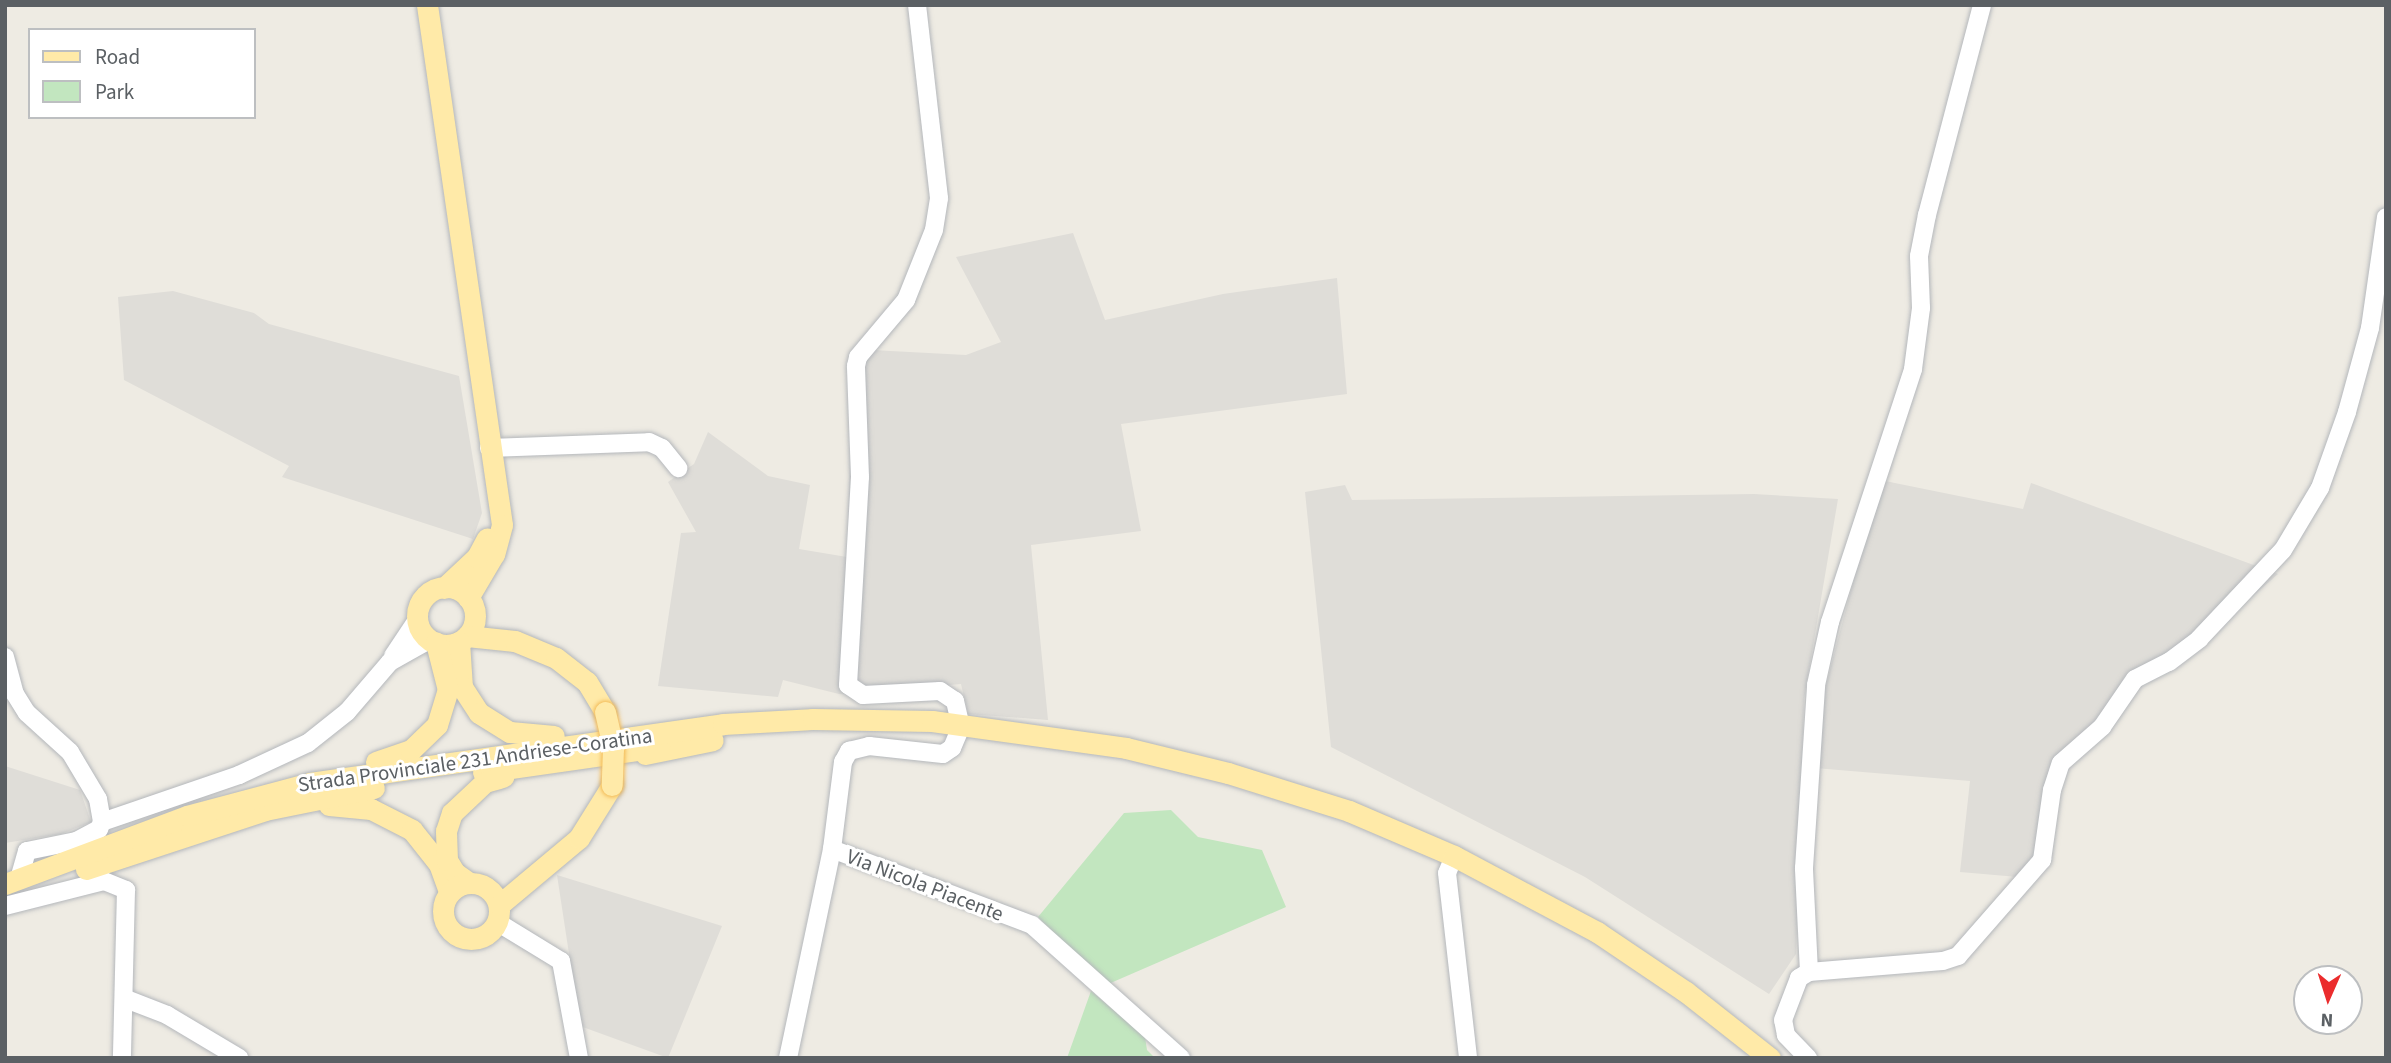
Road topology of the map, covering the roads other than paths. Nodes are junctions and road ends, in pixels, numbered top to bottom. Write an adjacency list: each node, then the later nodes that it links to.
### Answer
1 (427, 5): 5 (main road)
2 (917, 5): 17 (street)
3 (1982, 5): 31 (street)
4 (2386, 217): 31 (street)
5 (489, 448): 6 (street); 7 (main road)
6 (678, 468)
7 (496, 492): 8 (main road); 9 (main road)
8 (443, 588): 9 (main road); 10 (main road)
9 (471, 602): 11 (main road); 13 (main road)
10 (417, 620): 12 (main road); 15 (street)
11 (463, 639): 12 (main road); 13 (main road); 16 (main road)
12 (432, 641): 15 (street); 21 (main road)
13 (515, 641): 30 (main road, bridge)
14 (5, 657): 19 (street)
15 (390, 662): 19 (street)
16 (758, 721): 17 (main road, Strada Provinciale 231 Andriese-Coratina); 21 (main road, Strada Provinciale 231 Andriese-Coratina)
17 (961, 727): 18 (main road, Strada Provinciale 231 Andriese-Coratina); 20 (street); 23 (main road, Strada Provinciale 231 Andriese-Coratina)
18 (713, 740): 22 (main road, Strada Provinciale 231 Andriese-Coratina); 25 (main road)
19 (102, 822): 26 (street)
20 (832, 849): 36 (street, Via Nicola Piacente); 37 (street, Via Nicola Piacente)
21 (98, 850): 26 (main road, Strada Provinciale 231 Andriese-Coratina)
22 (136, 852): 24 (main road, Strada Provinciale 231 Andriese-Coratina); 27 (main road)
23 (1454, 856): 38 (street); 39 (main road, Strada Provinciale 231 Andriese-Coratina)
24 (58, 879): 26 (main road, Strada Provinciale 231 Andriese-Coratina); 28 (street)
25 (468, 882): 27 (main road); 30 (main road)
26 (10, 886)
27 (449, 892): 30 (main road)
28 (41, 894): 29 (street); 32 (street)
29 (5, 906)
30 (495, 912): 35 (street)
31 (1809, 972): 40 (street)
32 (126, 999): 33 (street); 34 (street)
33 (122, 1058)
34 (239, 1058)
35 (579, 1058)
36 (788, 1058)
37 (1181, 1058)
38 (1468, 1058)
39 (1770, 1058)
40 (1808, 1058)

